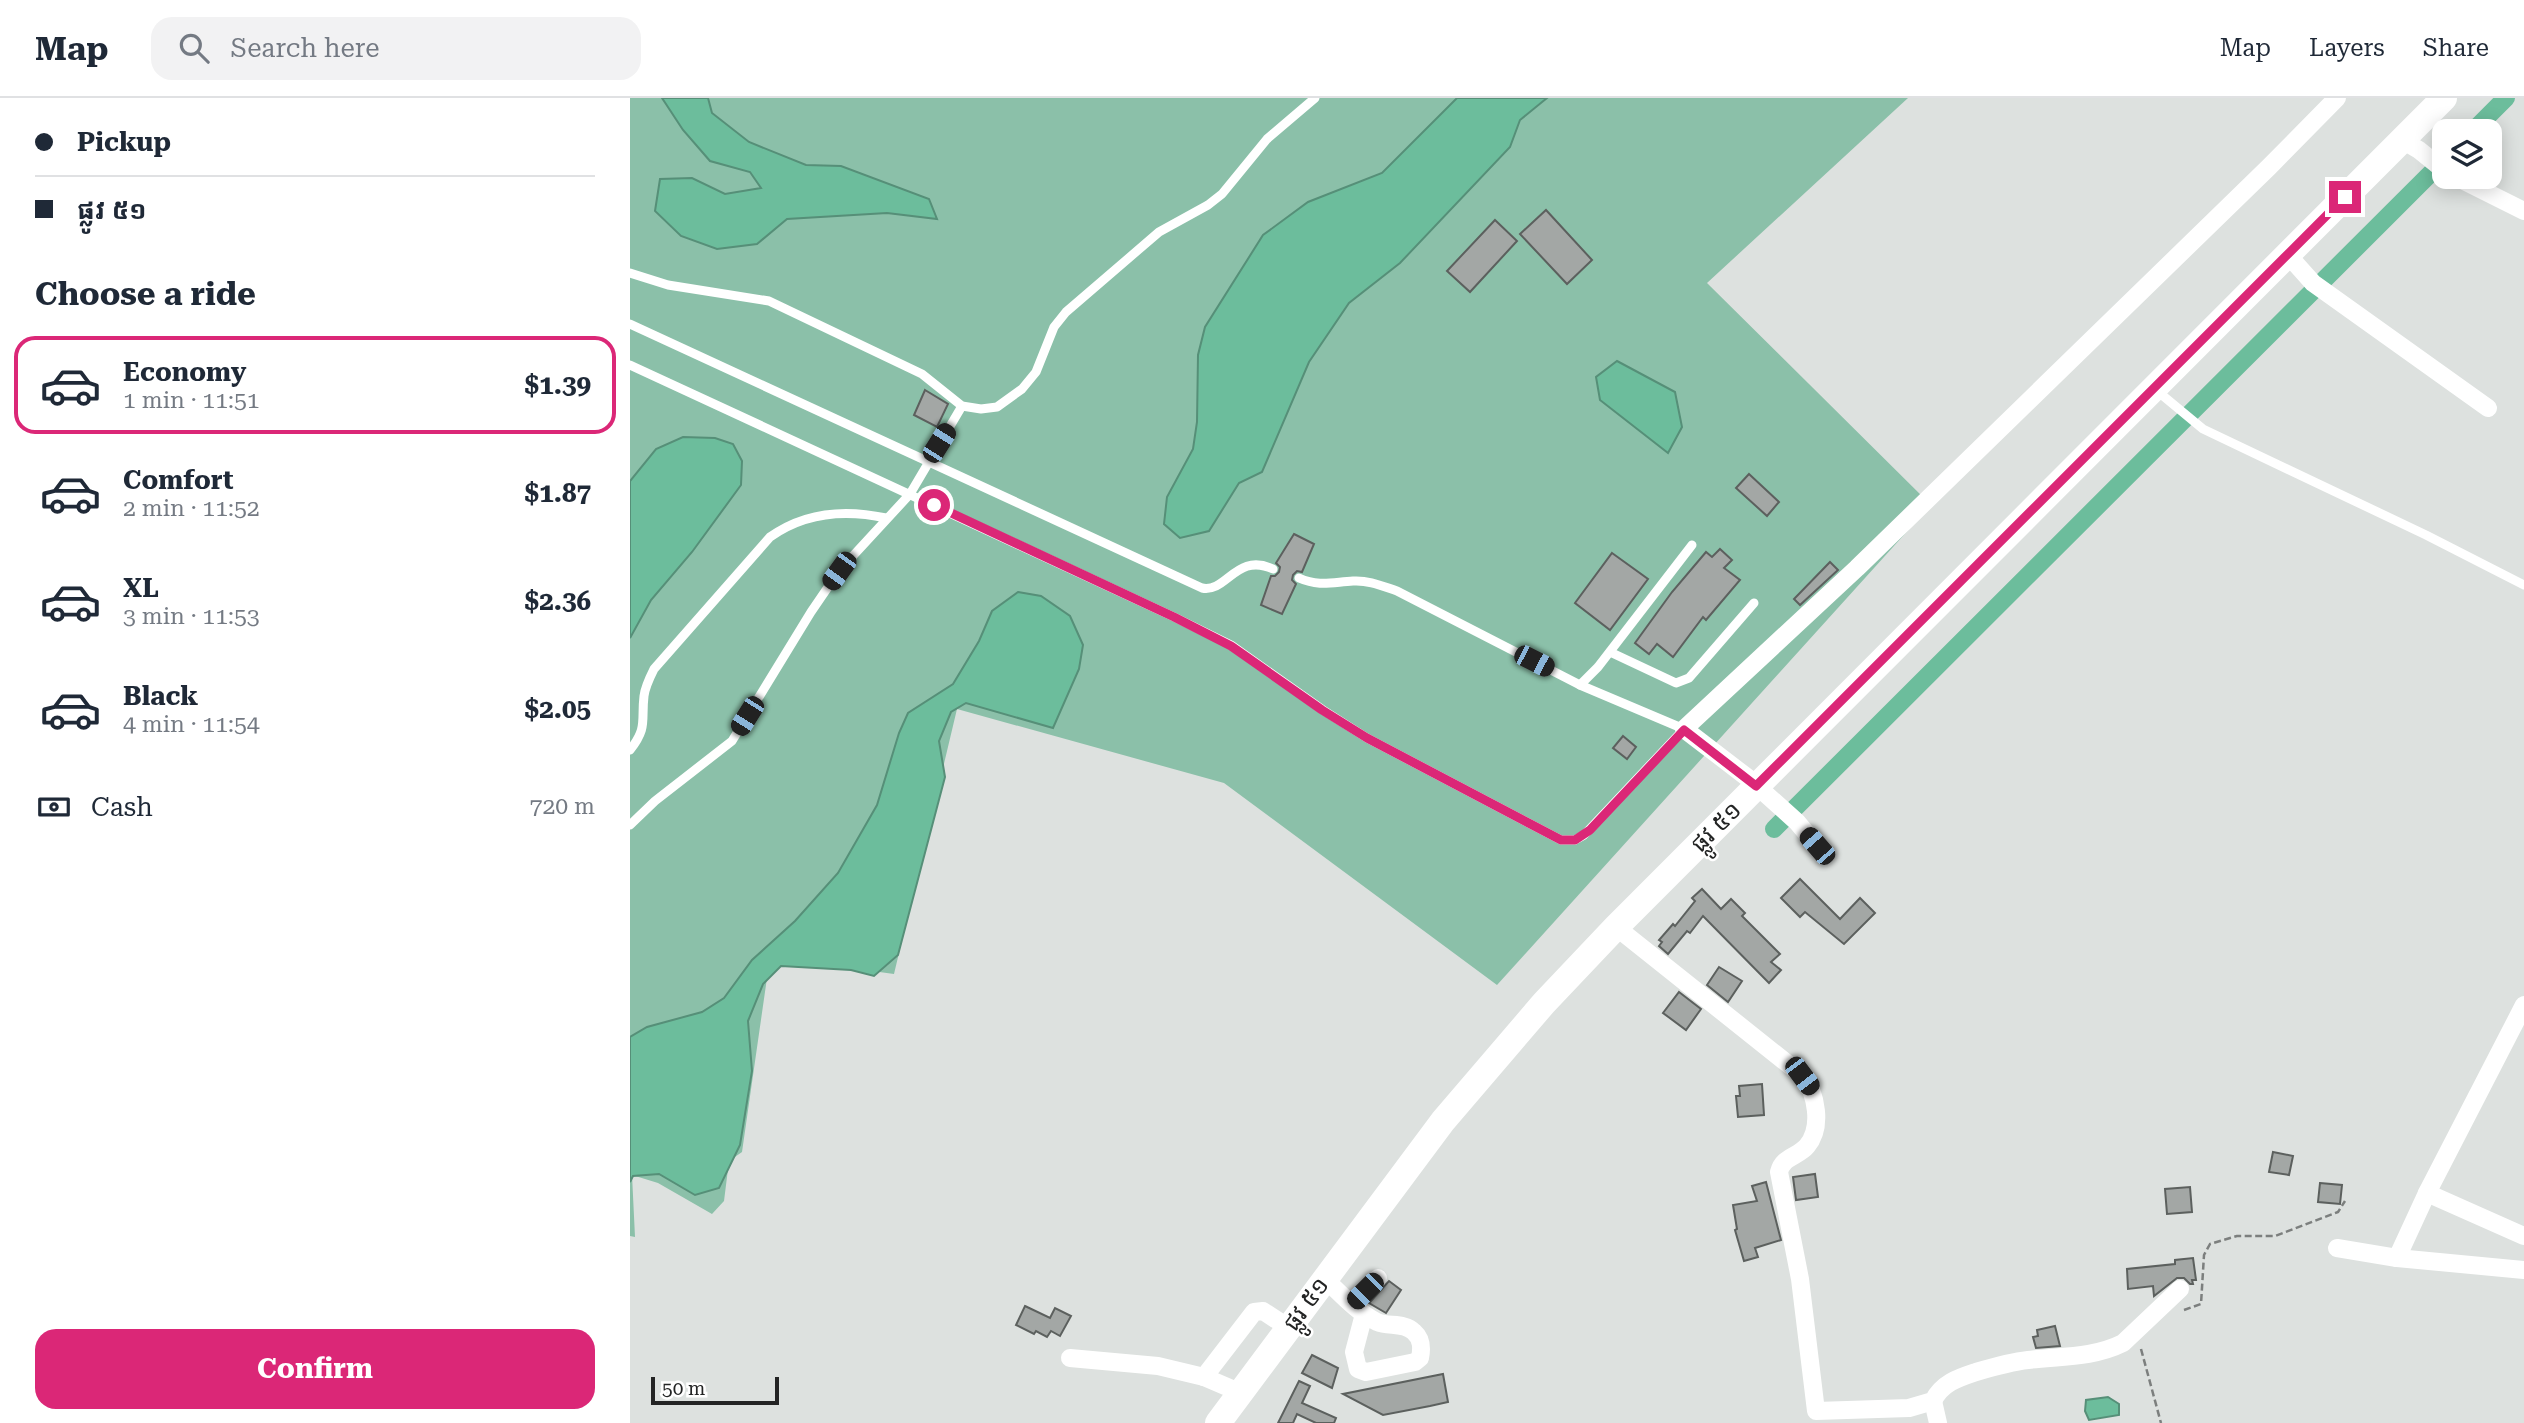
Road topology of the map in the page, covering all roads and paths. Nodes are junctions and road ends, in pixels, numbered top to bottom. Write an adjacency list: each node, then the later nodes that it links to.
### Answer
1 (1315, 98): 13 (lane)
2 (2337, 98): 25 (street)
3 (2444, 98): 4 (main road, ផ្លូវ ៥១)
4 (2410, 145): 5 (street); 8 (main road, ផ្លូវ ៥១)
5 (2432, 162)
6 (2480, 189): 7 (street)
7 (2524, 211)
8 (2301, 270): 12 (main road, ផ្លូវ ៥១); 14 (street)
9 (630, 273): 13 (lane)
10 (630, 324): 15 (lane)
11 (630, 365): 16 (lane)
12 (2165, 396): 21 (lane); 27 (main road, ផ្លូវ ៥១)
13 (962, 406): 15 (lane)
14 (2488, 408)
15 (928, 462): 16 (lane); 19 (lane)
16 (910, 494): 17 (lane); 25 (lane)
17 (886, 518): 26 (lane); 28 (lane)
18 (1692, 545): 23 (lane)
19 (1273, 569)
20 (1299, 578): 24 (lane)
21 (2524, 585)
22 (1754, 603): 23 (lane)
23 (1609, 652): 24 (lane)
24 (1580, 685): 25 (lane)
25 (1684, 730): 27 (street)
26 (630, 750)
27 (1752, 782): 29 (street); 30 (main road, ផ្លូវ ៥១)
28 (630, 825)
29 (1817, 846)
30 (1616, 927): 39 (main road, ផ្លូវ ៥១); 47 (street)
31 (2524, 1005): 32 (street)
32 (2427, 1193): 34 (street); 36 (street)
33 (2346, 1201): 41 (path)
34 (2524, 1236)
35 (2337, 1248): 36 (street)
36 (2397, 1258): 37 (street)
37 (2524, 1270)
38 (1378, 1278): 39 (street)
39 (1325, 1279): 42 (main road, ផ្លូវ ៥១)
40 (2180, 1289): 41 (street)
41 (2153, 1313): 43 (street)
42 (1276, 1320): 45 (main road, ផ្លូវ ៥១); 45 (street)
43 (2133, 1334): 46 (street); 50 (path)
44 (1070, 1358): 45 (street)
45 (1219, 1383): 48 (main road, ផ្លូវ ៥១)
46 (1933, 1401): 47 (street); 49 (street)
47 (1818, 1417)
48 (1218, 1423)
49 (1938, 1423)
50 (2161, 1423)

